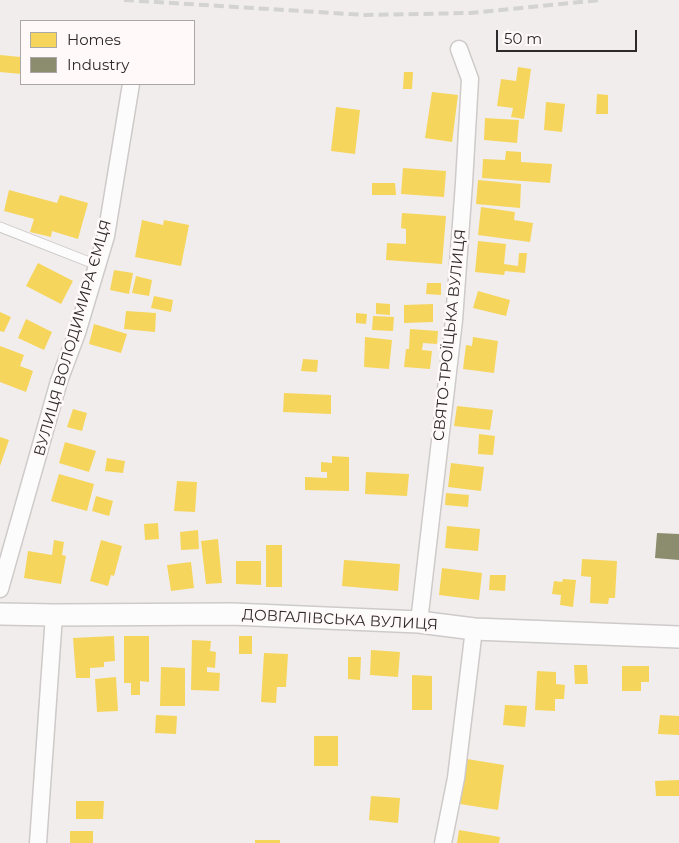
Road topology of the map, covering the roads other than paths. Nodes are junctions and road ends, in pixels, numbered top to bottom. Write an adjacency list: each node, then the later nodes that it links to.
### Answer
1 (459, 49): 8 (street, СВЯТО-ТРОЇЦЬКА ВУЛИЦЯ)
2 (131, 85): 4 (street, ВУЛИЦЯ ВОЛОДИМИРА ЄМЦЯ)
3 (0, 227): 4 (lane)
4 (97, 265): 5 (street, ВУЛИЦЯ ВОЛОДИМИРА ЄМЦЯ)
5 (0, 589)
6 (0, 614): 7 (street, ДОВГАЛІВСЬКА ВУЛИЦЯ)
7 (54, 615): 8 (street, ДОВГАЛІВСЬКА ВУЛИЦЯ); 11 (street)
8 (419, 622): 9 (street, ДОВГАЛІВСЬКА ВУЛИЦЯ)
9 (474, 629): 10 (street, ДОВГАЛІВСЬКА ВУЛИЦЯ); 12 (street)
10 (679, 637)
11 (38, 843)
12 (443, 843)

